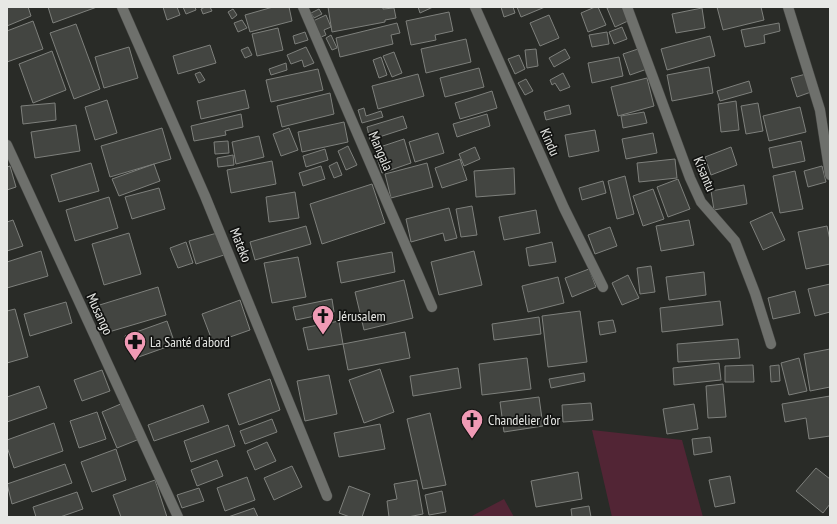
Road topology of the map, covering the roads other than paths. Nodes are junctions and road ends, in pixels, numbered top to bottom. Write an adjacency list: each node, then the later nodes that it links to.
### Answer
1 (122, 7): 11 (street, Mateko)
2 (303, 7): 9 (street, Mangala)
3 (475, 7): 8 (street, Kindu)
4 (627, 7): 10 (street, Kisantu)
5 (788, 7): 7 (street)
6 (7, 145): 12 (street, Musango)
7 (830, 176)
8 (603, 287)
9 (432, 307)
10 (771, 344)
11 (327, 496)
12 (178, 517)

